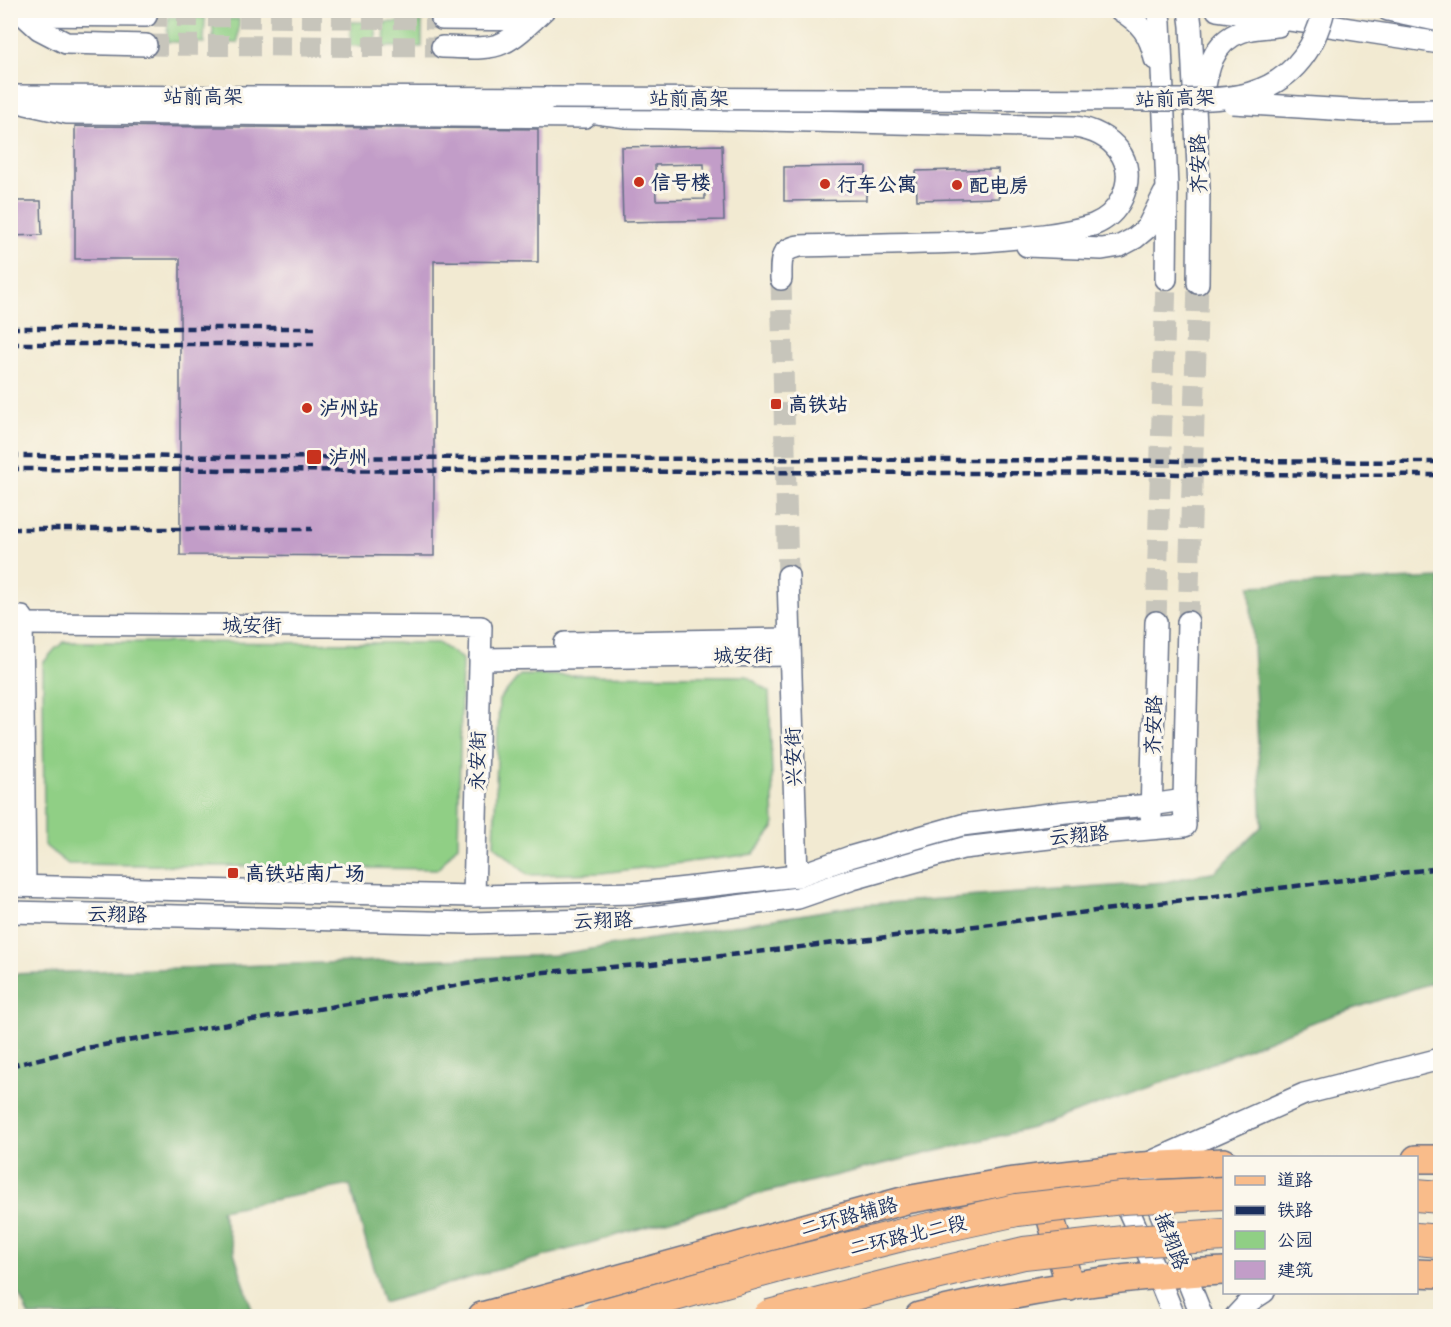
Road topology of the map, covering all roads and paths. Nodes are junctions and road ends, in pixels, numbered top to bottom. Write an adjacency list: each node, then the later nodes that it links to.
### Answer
1 (1120, 10): 16 (street)
2 (1158, 10): 16 (street)
3 (1189, 10): 24 (street, 齐安路)
4 (1217, 10): 12 (street)
5 (1324, 10): 20 (street, 站前高架, bridge)
6 (1388, 10): 11 (street)
7 (21, 13): 9 (street); 14 (street)
8 (539, 15): 10 (street); 15 (street)
9 (146, 16)
10 (442, 19)
11 (1440, 21)
12 (1304, 22): 13 (street); 24 (street)
13 (1440, 43)
14 (146, 45)
15 (442, 47)
16 (1162, 88): 25 (street)
17 (10, 96): 18 (street, 站前高架)
18 (551, 98): 20 (street, 站前高架, bridge); 22 (street); 23 (street)
19 (10, 100): 22 (street)
20 (1185, 100): 21 (street, bridge)
21 (1440, 110)
22 (512, 116): 23 (street)
23 (627, 117): 26 (street)
24 (1197, 137): 29 (street, 齐安路)
25 (1167, 188): 26 (street); 28 (street)
26 (960, 242): 27 (street)
27 (781, 279)
28 (1166, 279)
29 (1198, 283)
30 (788, 576): 35 (street, 兴安街)
31 (1156, 622): 37 (street, 齐安路)
32 (1188, 622): 36 (street, 齐安路)
33 (18, 624): 34 (street, 城安街); 41 (street)
34 (480, 643): 35 (street, 城安街); 42 (street, 永安街)
35 (790, 647): 40 (street, 兴安街)
36 (1184, 800): 37 (street, 云翔路); 38 (street, 齐安路)
37 (1151, 804): 39 (street, 齐安路); 40 (street, 云翔路)
38 (1185, 826): 39 (street, 云翔路)
39 (1151, 829): 43 (street, 云翔路)
40 (797, 876): 42 (street, 云翔路)
41 (18, 886): 42 (street, 云翔路)
42 (474, 896)
43 (10, 912)
44 (1440, 1059): 48 (street)
45 (1418, 1159): 46 (main road)
46 (1440, 1159)
47 (1223, 1162): 48 (main road, 二环路辅路)
48 (1142, 1166): 49 (main road, 二环路辅路); 54 (street, 摇翔路)
49 (1110, 1169): 50 (main road, 二环路辅路); 56 (street, 摇翔路)
50 (1039, 1178): 58 (main road); 60 (main road, 二环路辅路)
51 (1223, 1193): 61 (highway, 二环路北二段, bridge)
52 (1223, 1235): 62 (highway, bridge)
53 (1223, 1270): 54 (main road)
54 (1184, 1272): 56 (main road); 65 (street, 摇翔路)
55 (1418, 1273): 57 (main road)
56 (1157, 1274): 58 (main road); 64 (street, 摇翔路)
57 (1440, 1274)
58 (1070, 1287): 63 (main road)
59 (1262, 1294): 66 (street)
60 (482, 1317)
61 (599, 1317)
62 (769, 1317)
63 (920, 1317)
64 (1174, 1317)
65 (1202, 1317)
66 (1236, 1317)

